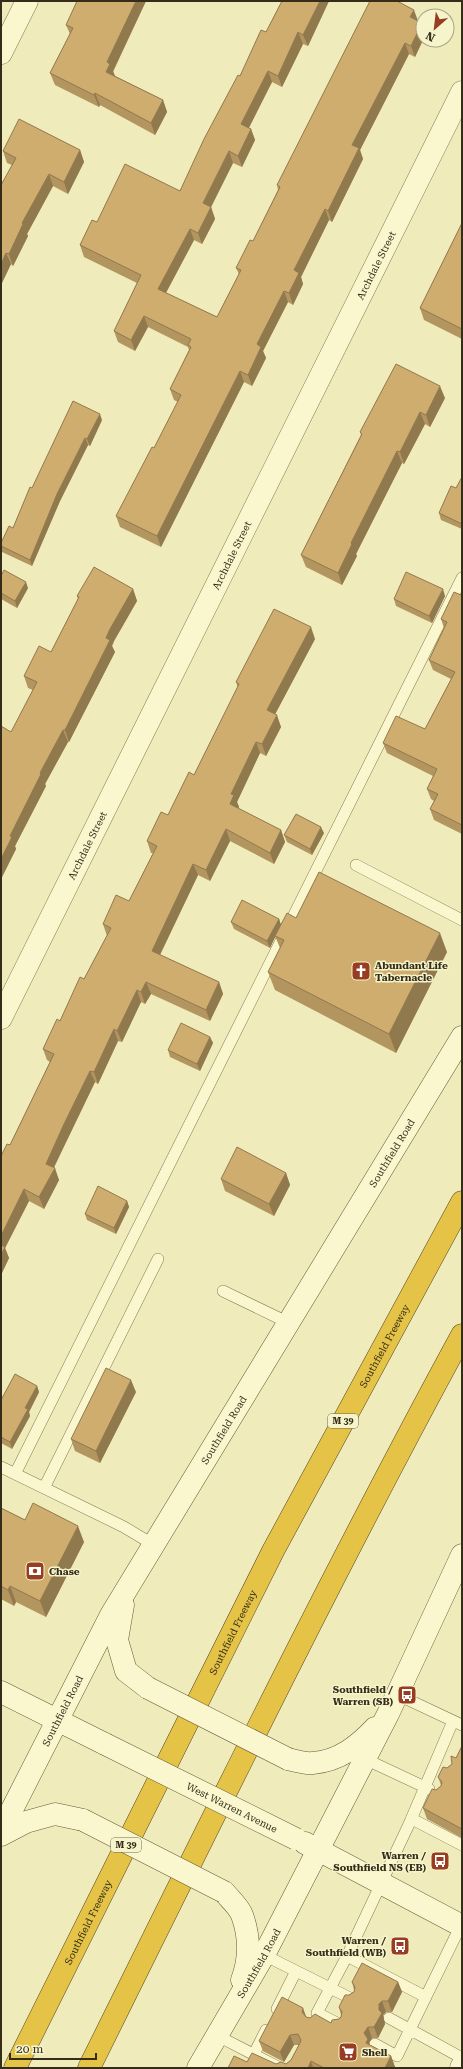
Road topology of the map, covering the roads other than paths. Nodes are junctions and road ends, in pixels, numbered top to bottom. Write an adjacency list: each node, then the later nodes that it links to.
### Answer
1 (27, 1): 2 (main road)
2 (1, 53)
3 (462, 92): 7 (main road, Archdale Street)
4 (462, 578): 15 (lane)
5 (356, 865): 6 (lane)
6 (462, 920)
7 (1, 1018)
8 (462, 1037): 12 (main road, Southfield Road)
9 (462, 1202): 51 (highway, Southfield Freeway / M 39)
10 (158, 1259): 16 (lane)
11 (223, 1291): 12 (lane)
12 (289, 1323): 17 (main road, Southfield Road)
13 (462, 1335): 52 (highway)
14 (1, 1467): 15 (lane)
15 (15, 1474): 16 (lane)
16 (44, 1488): 17 (lane)
17 (154, 1544): 19 (main road, Southfield Road)
18 (462, 1555): 21 (main road, Southfield Road)
19 (125, 1592): 22 (main road, bridge); 23 (main road, Southfield Road)
20 (1, 1692): 23 (main road, West Warren Avenue)
21 (396, 1694): 22 (main road, Southfield Road); 24 (lane)
22 (388, 1714): 25 (main road, Southfield Road)
23 (57, 1721): 31 (main road, Southfield Road); 34 (main road, West Warren Avenue, bridge)
24 (458, 1723): 26 (lane)
25 (365, 1759): 28 (lane); 34 (main road, Southfield Road)
26 (434, 1764): 27 (lane); 28 (lane)
27 (445, 1770)
28 (424, 1786): 29 (lane); 30 (lane)
29 (439, 1794)
30 (412, 1818): 33 (lane); 35 (lane)
31 (1, 1831)
32 (1, 1835): 43 (main road, bridge)
33 (462, 1845)
34 (318, 1850): 35 (main road, West Warren Avenue); 37 (main road, Southfield Road)
35 (382, 1884): 36 (main road, West Warren Avenue); 38 (lane)
36 (462, 1924): 41 (lane)
37 (264, 1955): 39 (lane); 43 (main road, Southfield Road)
38 (347, 1956): 40 (lane); 41 (lane)
39 (296, 1971): 40 (lane); 49 (lane)
40 (330, 1988): 42 (lane); 45 (lane)
41 (426, 1997): 46 (lane)
42 (352, 1999)
43 (229, 2013): 47 (main road, Southfield Road)
44 (389, 2018): 46 (lane)
45 (339, 2024)
46 (410, 2030): 48 (lane); 50 (lane)
47 (216, 2035): 49 (lane); 53 (main road, Southfield Road)
48 (375, 2044)
49 (254, 2054): 54 (lane)
50 (462, 2058)
51 (15, 2068)
52 (90, 2068)
53 (198, 2068)
54 (280, 2068)

